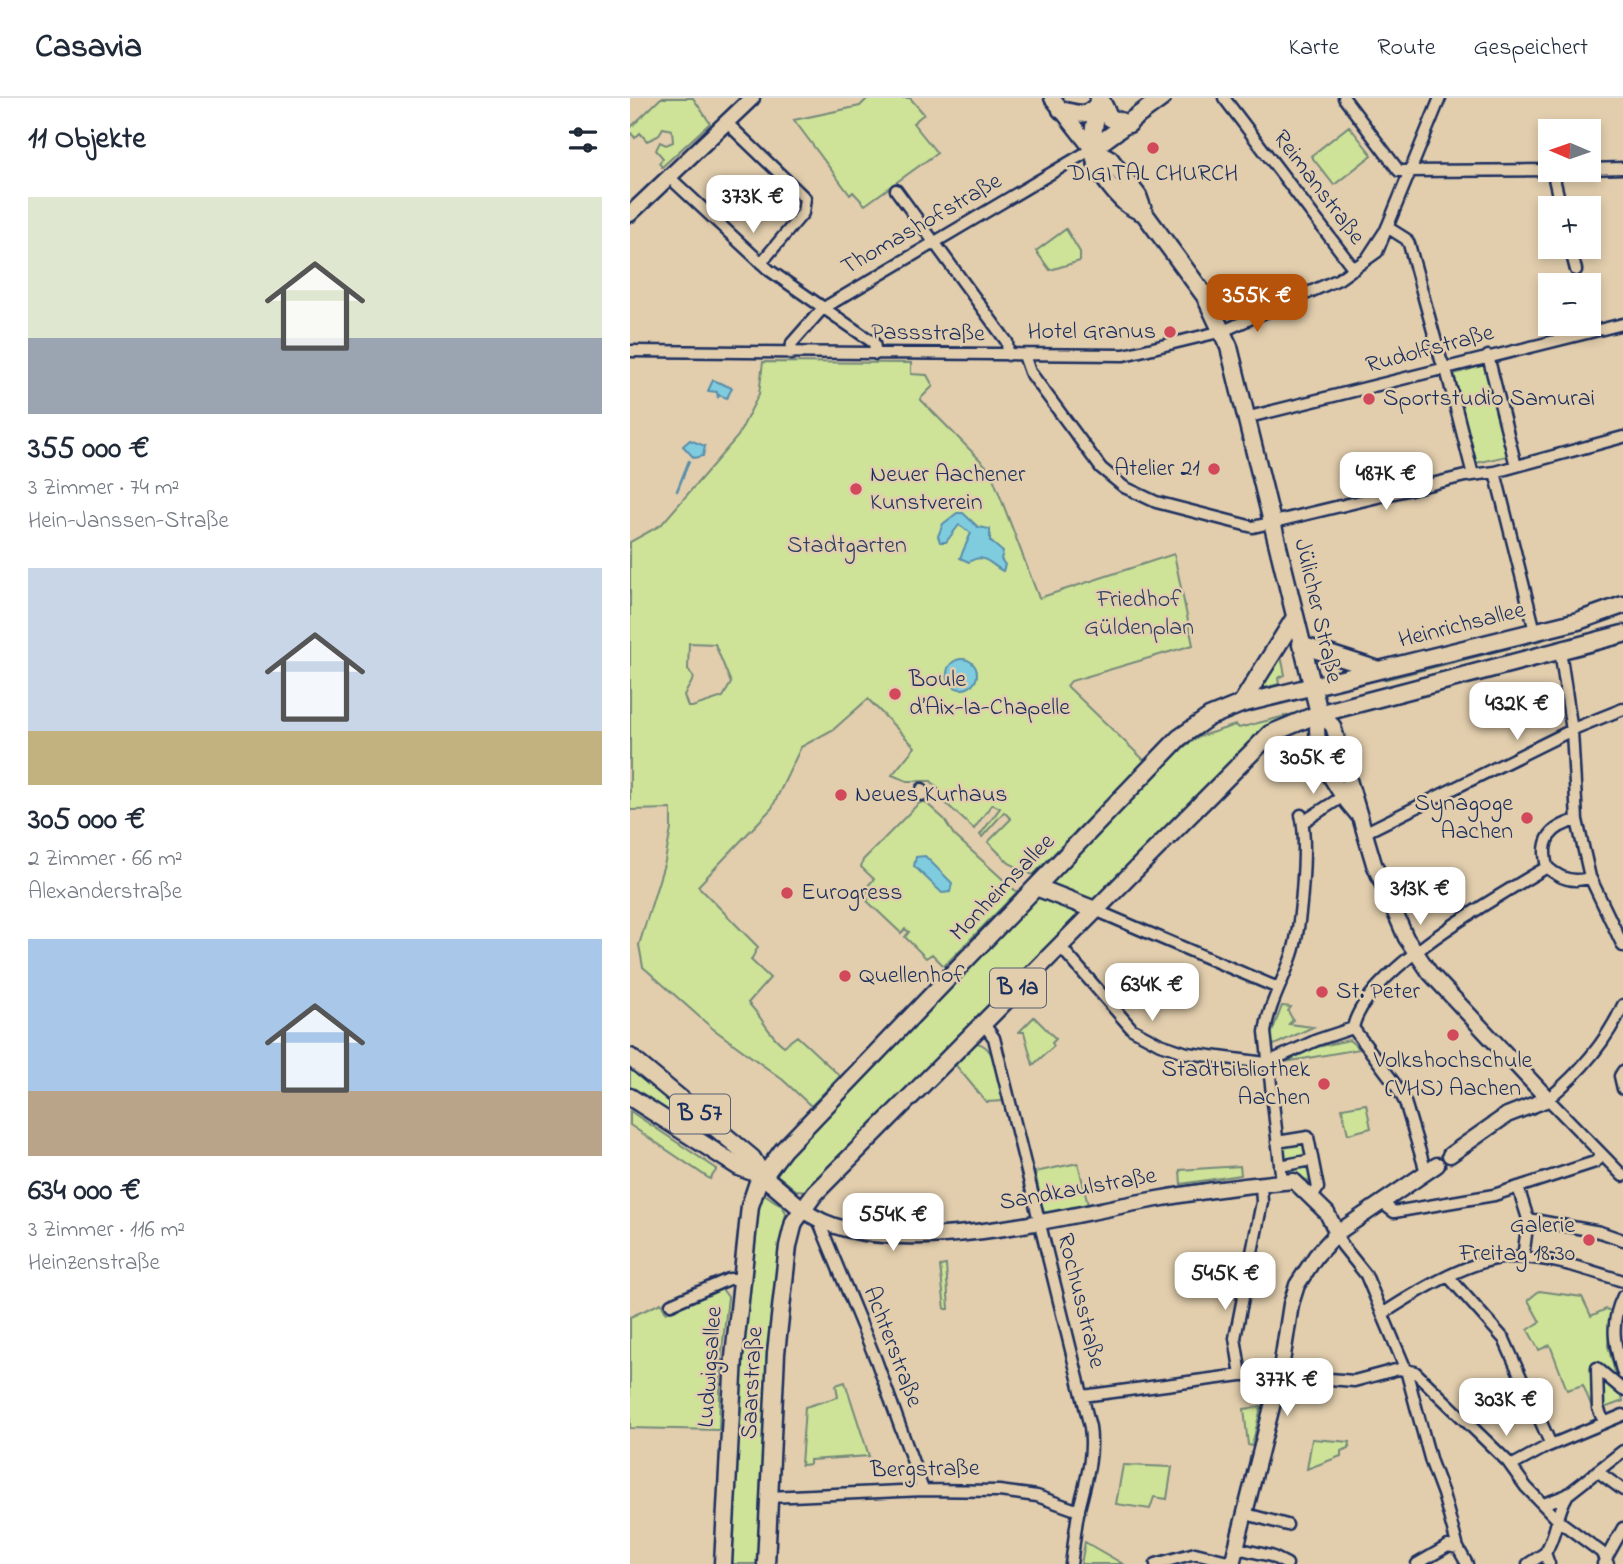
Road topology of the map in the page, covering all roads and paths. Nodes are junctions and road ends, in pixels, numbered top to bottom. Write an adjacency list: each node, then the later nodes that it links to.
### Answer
1 (752, 98): 8 (street)
2 (1162, 98): 9 (main road)
3 (1224, 98): 22 (street, Reimanstraße)
4 (1343, 98): 14 (street)
5 (1440, 98): 14 (street, Passstraße)
6 (1099, 100): 7 (main road); 9 (main road); 10 (main road)
7 (1056, 104): 10 (street, Jülicher Straße)
8 (726, 122): 15 (street); 21 (street)
9 (1129, 124): 10 (main road)
10 (1091, 149): 19 (street, Thomashofstraße); 26 (main road, Jülicher Straße)
11 (1623, 168): 12 (street)
12 (1601, 169)
13 (1538, 170): 14 (street)
14 (1409, 173): 18 (street, Passstraße)
15 (668, 176): 17 (street); 21 (street)
16 (896, 190): 19 (street)
17 (630, 214)
18 (1386, 229): 22 (street, Passstraße); 33 (street)
19 (934, 242): 24 (street, Thomashofstraße); 30 (street)
20 (1573, 259): 23 (street)
21 (761, 263): 24 (street)
22 (1354, 269): 26 (street, Passstraße)
23 (1576, 270)
24 (822, 309): 28 (street, Thomashofstraße); 29 (street)
25 (1623, 324): 32 (street, Rudolfstraße)
26 (1223, 331): 31 (street, Passstraße); 34 (main road, Jülicher Straße)
27 (630, 351): 28 (street, Passstraße)
28 (791, 354): 29 (street, Passstraße)
29 (876, 354): 30 (street, Passstraße)
30 (1009, 355): 31 (street, Passstraße)
31 (1024, 355): 39 (street)
32 (1488, 356): 33 (street, Rudolfstraße); 36 (street)
33 (1446, 369): 34 (street, Rudolfstraße); 38 (street)
34 (1249, 417): 39 (main road, Jülicher Straße)
35 (1623, 437): 36 (street)
36 (1516, 466): 37 (street)
37 (1494, 472): 38 (street); 42 (street)
38 (1473, 475): 39 (street)
39 (1273, 524): 41 (main road, Jülicher Straße)
40 (1623, 604): 42 (main road, Heinrichsallee)
41 (1294, 619): 44 (main road, Jülicher Straße); 48 (main road)
42 (1535, 631): 46 (main road, Heinrichsallee)
43 (1623, 634): 45 (main road, Heinrichsallee)
44 (1301, 645): 46 (main road); 47 (main road, Jülicher Straße)
45 (1560, 650): 50 (main road, Heinrichsallee); 51 (street)
46 (1379, 670): 47 (main road, Heinrichsallee / B 1a)
47 (1311, 687): 48 (main road, Monheimsallee / B 1a); 50 (main road, Jülicher Straße)
48 (1241, 704): 58 (main road, Monheimsallee / B 1a)
49 (1623, 709): 51 (street)
50 (1319, 713): 52 (street); 53 (street); 59 (main road, B 1a)
51 (1572, 731): 54 (street); 55 (street)
52 (1342, 797): 53 (street); 64 (street)
53 (1358, 816): 55 (street)
54 (1577, 820): 56 (street); 57 (street)
55 (1364, 833): 63 (street)
56 (1547, 867): 57 (street); 63 (street)
57 (1590, 877): 60 (street)
58 (1036, 887): 59 (main road); 80 (main road, Monheimsallee / B 1a)
59 (1095, 910): 61 (main road, B 1a); 64 (street)
60 (1618, 923): 62 (street)
61 (1059, 945): 66 (main road, B 1a); 69 (street)
62 (1623, 946)
63 (1416, 953): 67 (street); 73 (street)
64 (1278, 988): 69 (street)
65 (1623, 1004): 73 (street)
66 (983, 1023): 87 (main road, B 1a); 90 (street, Rochusstraße)
67 (1353, 1028): 69 (street); 79 (street)
68 (630, 1057): 80 (main road, B 57)
69 (1266, 1063): 74 (street)
70 (1623, 1071): 71 (street)
71 (1623, 1090)
72 (630, 1097): 80 (main road, B 57)
73 (1548, 1099): 75 (street); 76 (street)
74 (1277, 1142): 77 (street); 78 (street)
75 (1450, 1155)
76 (1601, 1156): 81 (street); 84 (street)
77 (1312, 1160): 78 (street); 85 (street)
78 (1280, 1166): 82 (street)
79 (1432, 1168): 86 (street)
80 (763, 1176): 87 (main road, B 57); 95 (main road, Ludwigsallee / B 1a)
81 (1623, 1177)
82 (1282, 1182): 83 (street, Sandkaulstraße); 85 (street)
83 (1261, 1185): 90 (street, Sandkaulstraße); 102 (street)
84 (1518, 1187): 86 (street); 88 (street)
85 (1313, 1196): 91 (street)
86 (1382, 1203): 91 (street)
87 (802, 1209): 89 (street, Sandkaulstraße); 115 (main road, Saarstraße / B 1a)
88 (1528, 1219): 92 (street); 93 (street)
89 (819, 1222): 90 (street, Sandkaulstraße); 112 (street, Achterstraße)
90 (1039, 1222): 105 (street, Rochusstraße)
91 (1338, 1233): 99 (street); 103 (street)
92 (1623, 1240)
93 (1523, 1258): 94 (street); 96 (street)
94 (1448, 1276): 99 (street); 108 (street)
95 (740, 1279): 98 (street); 127 (main road, Ludwigsallee / B 1a)
96 (1623, 1281)
97 (1623, 1296): 101 (street)
98 (671, 1304)
99 (1384, 1313): 100 (street)
100 (1406, 1370): 103 (street); 110 (street); 123 (street)
101 (1623, 1374)
102 (1241, 1375): 103 (street); 105 (street)
103 (1280, 1375): 118 (street)
104 (1623, 1390): 107 (street)
105 (1083, 1396): 117 (street, Rochusstraße)
106 (1623, 1415): 107 (street)
107 (1604, 1422): 108 (street)
108 (1550, 1445): 110 (street)
109 (1623, 1451): 111 (street)
110 (1511, 1466): 116 (street)
111 (1597, 1471): 113 (street); 114 (street)
112 (923, 1490): 115 (street, Bergstraße); 117 (street, Bergstraße)
113 (1623, 1490)
114 (1567, 1495): 116 (street); 119 (street)
115 (769, 1497): 128 (main road, Saarstraße / B 1a)
116 (1544, 1504): 119 (street)
117 (1079, 1511): 129 (street, Rochusstraße)
118 (1246, 1514): 120 (street); 125 (street)
119 (1559, 1521): 124 (street); 126 (street)
120 (1287, 1525)
121 (1623, 1528): 122 (street)
122 (1619, 1543): 126 (street)
123 (1458, 1548): 132 (street); 133 (street)
124 (1546, 1551): 134 (street); 135 (street)
125 (1234, 1558): 130 (street); 131 (street)
126 (1606, 1563)
127 (723, 1564)
128 (766, 1564)
129 (1071, 1564)
130 (1156, 1564)
131 (1287, 1564)
132 (1417, 1564)
133 (1467, 1564)
134 (1528, 1564)
135 (1549, 1564)

